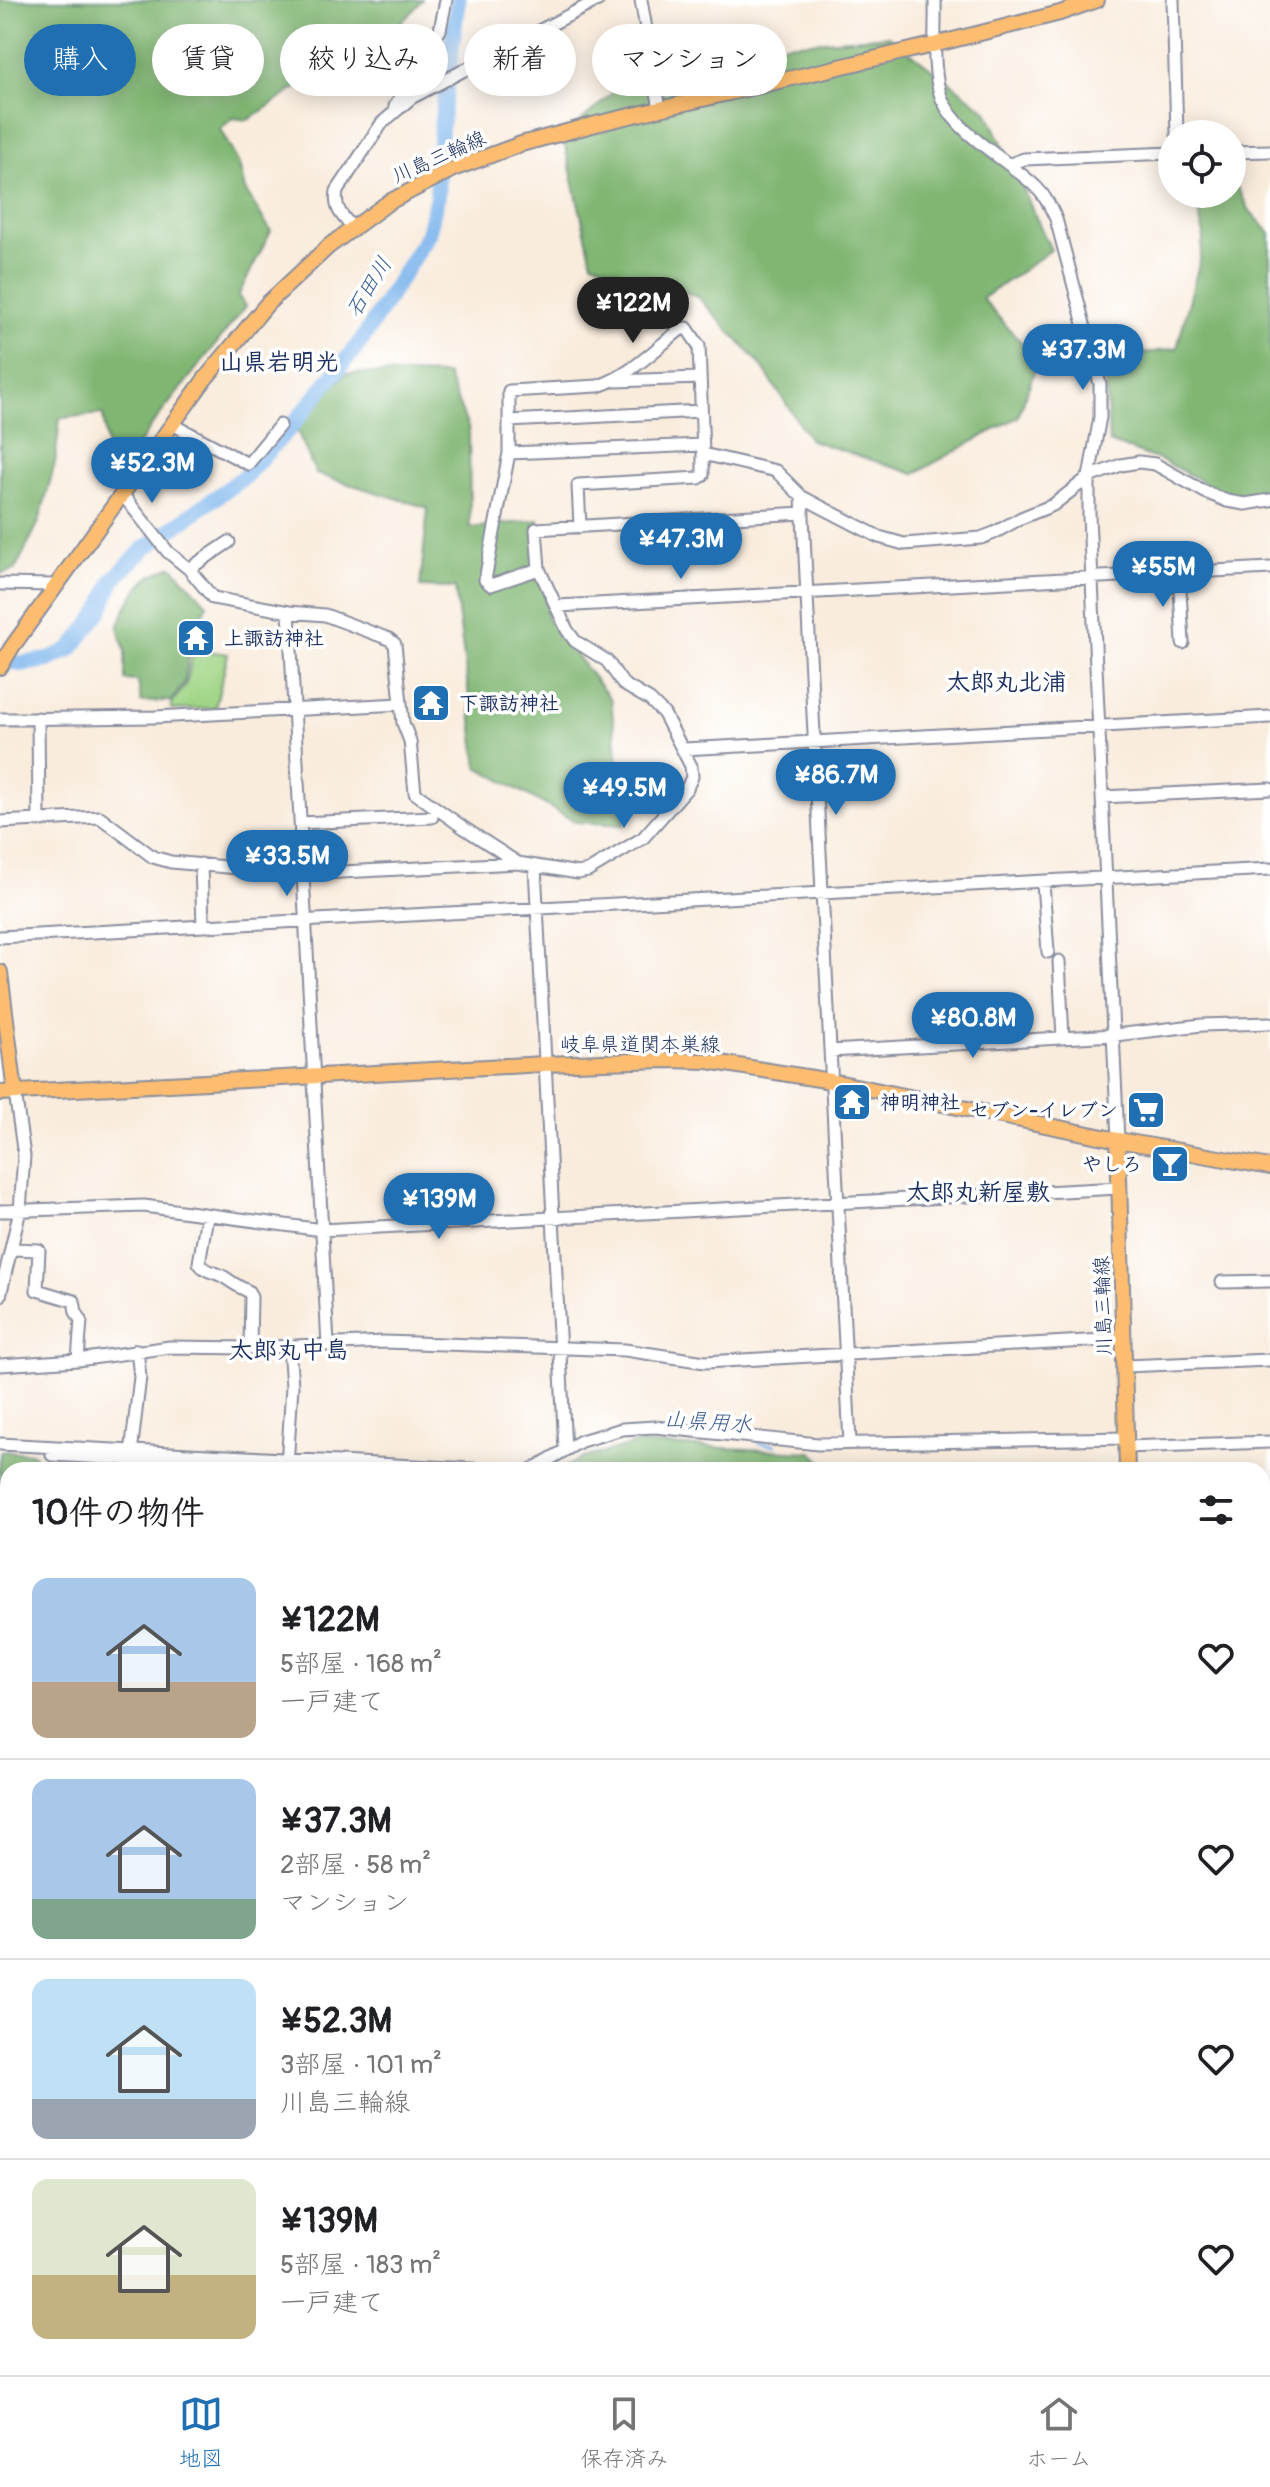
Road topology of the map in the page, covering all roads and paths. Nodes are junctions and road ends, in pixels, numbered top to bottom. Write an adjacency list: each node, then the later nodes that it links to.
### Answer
1 (446, 0): 9 (street)
2 (598, 0): 9 (street)
3 (641, 0): 8 (street)
4 (935, 0): 7 (street)
5 (1097, 0): 7 (main road, 川島三輪線)
6 (1173, 0): 10 (street)
7 (937, 44): 8 (main road, 川島三輪線); 14 (street)
8 (660, 109): 15 (main road, 川島三輪線)
9 (392, 111): 15 (street)
10 (1177, 120)
11 (1270, 151): 12 (street)
12 (1246, 152)
13 (1158, 154): 14 (street)
14 (1010, 164): 24 (street)
15 (352, 227): 20 (main road, 川島三輪線)
16 (700, 378): 17 (street); 17 (street); 18 (street)
17 (612, 382): 19 (street)
18 (701, 411): 19 (street); 22 (street)
19 (509, 421): 23 (street)
20 (172, 424): 21 (street); 25 (main road, 川島三輪線)
21 (280, 425)
22 (702, 449): 23 (street); 26 (street); 29 (street)
23 (509, 453): 33 (street)
24 (1089, 477): 26 (street); 27 (street); 35 (street)
25 (122, 494): 32 (street); 37 (main road, 川島三輪線)
26 (802, 497): 28 (street)
27 (1270, 500)
28 (802, 513): 29 (street); 38 (street)
29 (580, 527): 33 (street)
30 (229, 542): 32 (street)
31 (1270, 568): 34 (street)
32 (189, 569): 40 (street)
33 (539, 569): 39 (street)
34 (1179, 572): 35 (street); 41 (street)
35 (1091, 576): 38 (street); 48 (street)
36 (0, 584): 37 (street)
37 (55, 585): 42 (main road, 川島三輪線)
38 (806, 591): 39 (street); 49 (street)
39 (558, 606): 50 (street)
40 (289, 612): 43 (street); 44 (street)
41 (1183, 643)
42 (0, 667)
43 (400, 704): 44 (street); 57 (street)
44 (293, 710): 46 (street); 56 (street)
45 (1270, 717): 48 (street)
46 (38, 718): 47 (street); 54 (street)
47 (0, 719)
48 (1099, 727): 49 (street); 52 (street)
49 (814, 742): 50 (street); 64 (street)
50 (684, 749): 59 (street)
51 (1270, 789): 52 (street)
52 (1103, 797): 62 (street)
53 (432, 817): 56 (street)
54 (39, 818): 55 (street); 58 (street)
55 (0, 822)
56 (300, 823): 61 (street)
57 (518, 863): 59 (street); 61 (street)
58 (201, 864): 61 (street); 67 (street)
59 (535, 867): 65 (street)
60 (1270, 869): 62 (street)
61 (303, 874): 66 (street)
62 (1107, 879): 63 (street); 73 (street)
63 (1043, 883): 64 (street); 69 (street)
64 (822, 894): 65 (street); 75 (street)
65 (536, 908): 66 (street); 76 (street)
66 (306, 921): 67 (street); 77 (street)
67 (203, 926): 68 (street)
68 (0, 937)
69 (1048, 952)
70 (1059, 961): 74 (street)
71 (0, 972): 79 (main road)
72 (1270, 1023): 73 (street)
73 (1115, 1035): 74 (street); 80 (street)
74 (1063, 1038): 75 (street)
75 (830, 1051): 78 (street)
76 (544, 1064): 77 (main road, 岐阜県道関本巣線); 78 (main road, 岐阜県道関本巣線); 87 (street)
77 (314, 1076): 79 (main road, 岐阜県道関本巣線); 88 (street)
78 (831, 1081): 80 (main road, 岐阜県道関本巣線); 83 (street)
79 (8, 1092): 84 (street)
80 (1118, 1140): 81 (main road, 岐阜県道関本巣線); 82 (main road, 川島三輪線)
81 (1270, 1167)
82 (1119, 1188): 83 (street); 93 (main road, 川島三輪線)
83 (838, 1202): 87 (street); 99 (street)
84 (20, 1210): 85 (street); 86 (street); 89 (street)
85 (0, 1211)
86 (207, 1216): 88 (street); 96 (street)
87 (553, 1217): 88 (street); 97 (street)
88 (322, 1230): 94 (street)
89 (13, 1249): 92 (street); 100 (street)
90 (1270, 1281): 91 (street)
91 (1222, 1282)
92 (0, 1296)
93 (1123, 1339): 99 (street); 103 (main road, 川島三輪線)
94 (328, 1345): 95 (street); 97 (street)
95 (289, 1347): 96 (street); 112 (street)
96 (250, 1348): 98 (street)
97 (560, 1348): 99 (street); 108 (street)
98 (137, 1350): 100 (street); 110 (street)
99 (847, 1353): 105 (street)
100 (78, 1360): 102 (street)
101 (1270, 1360): 103 (street)
102 (0, 1365)
103 (1125, 1366): 106 (main road, 川島三輪線)
104 (1270, 1442): 106 (street)
105 (850, 1443): 106 (street); 108 (street)
106 (1126, 1443): 114 (main road, 川島三輪線)
107 (0, 1444): 110 (street)
108 (565, 1450): 113 (street)
109 (52, 1455): 110 (street)
110 (129, 1460): 111 (street)
111 (182, 1462)
112 (287, 1462)
113 (545, 1462)
114 (1127, 1462)

